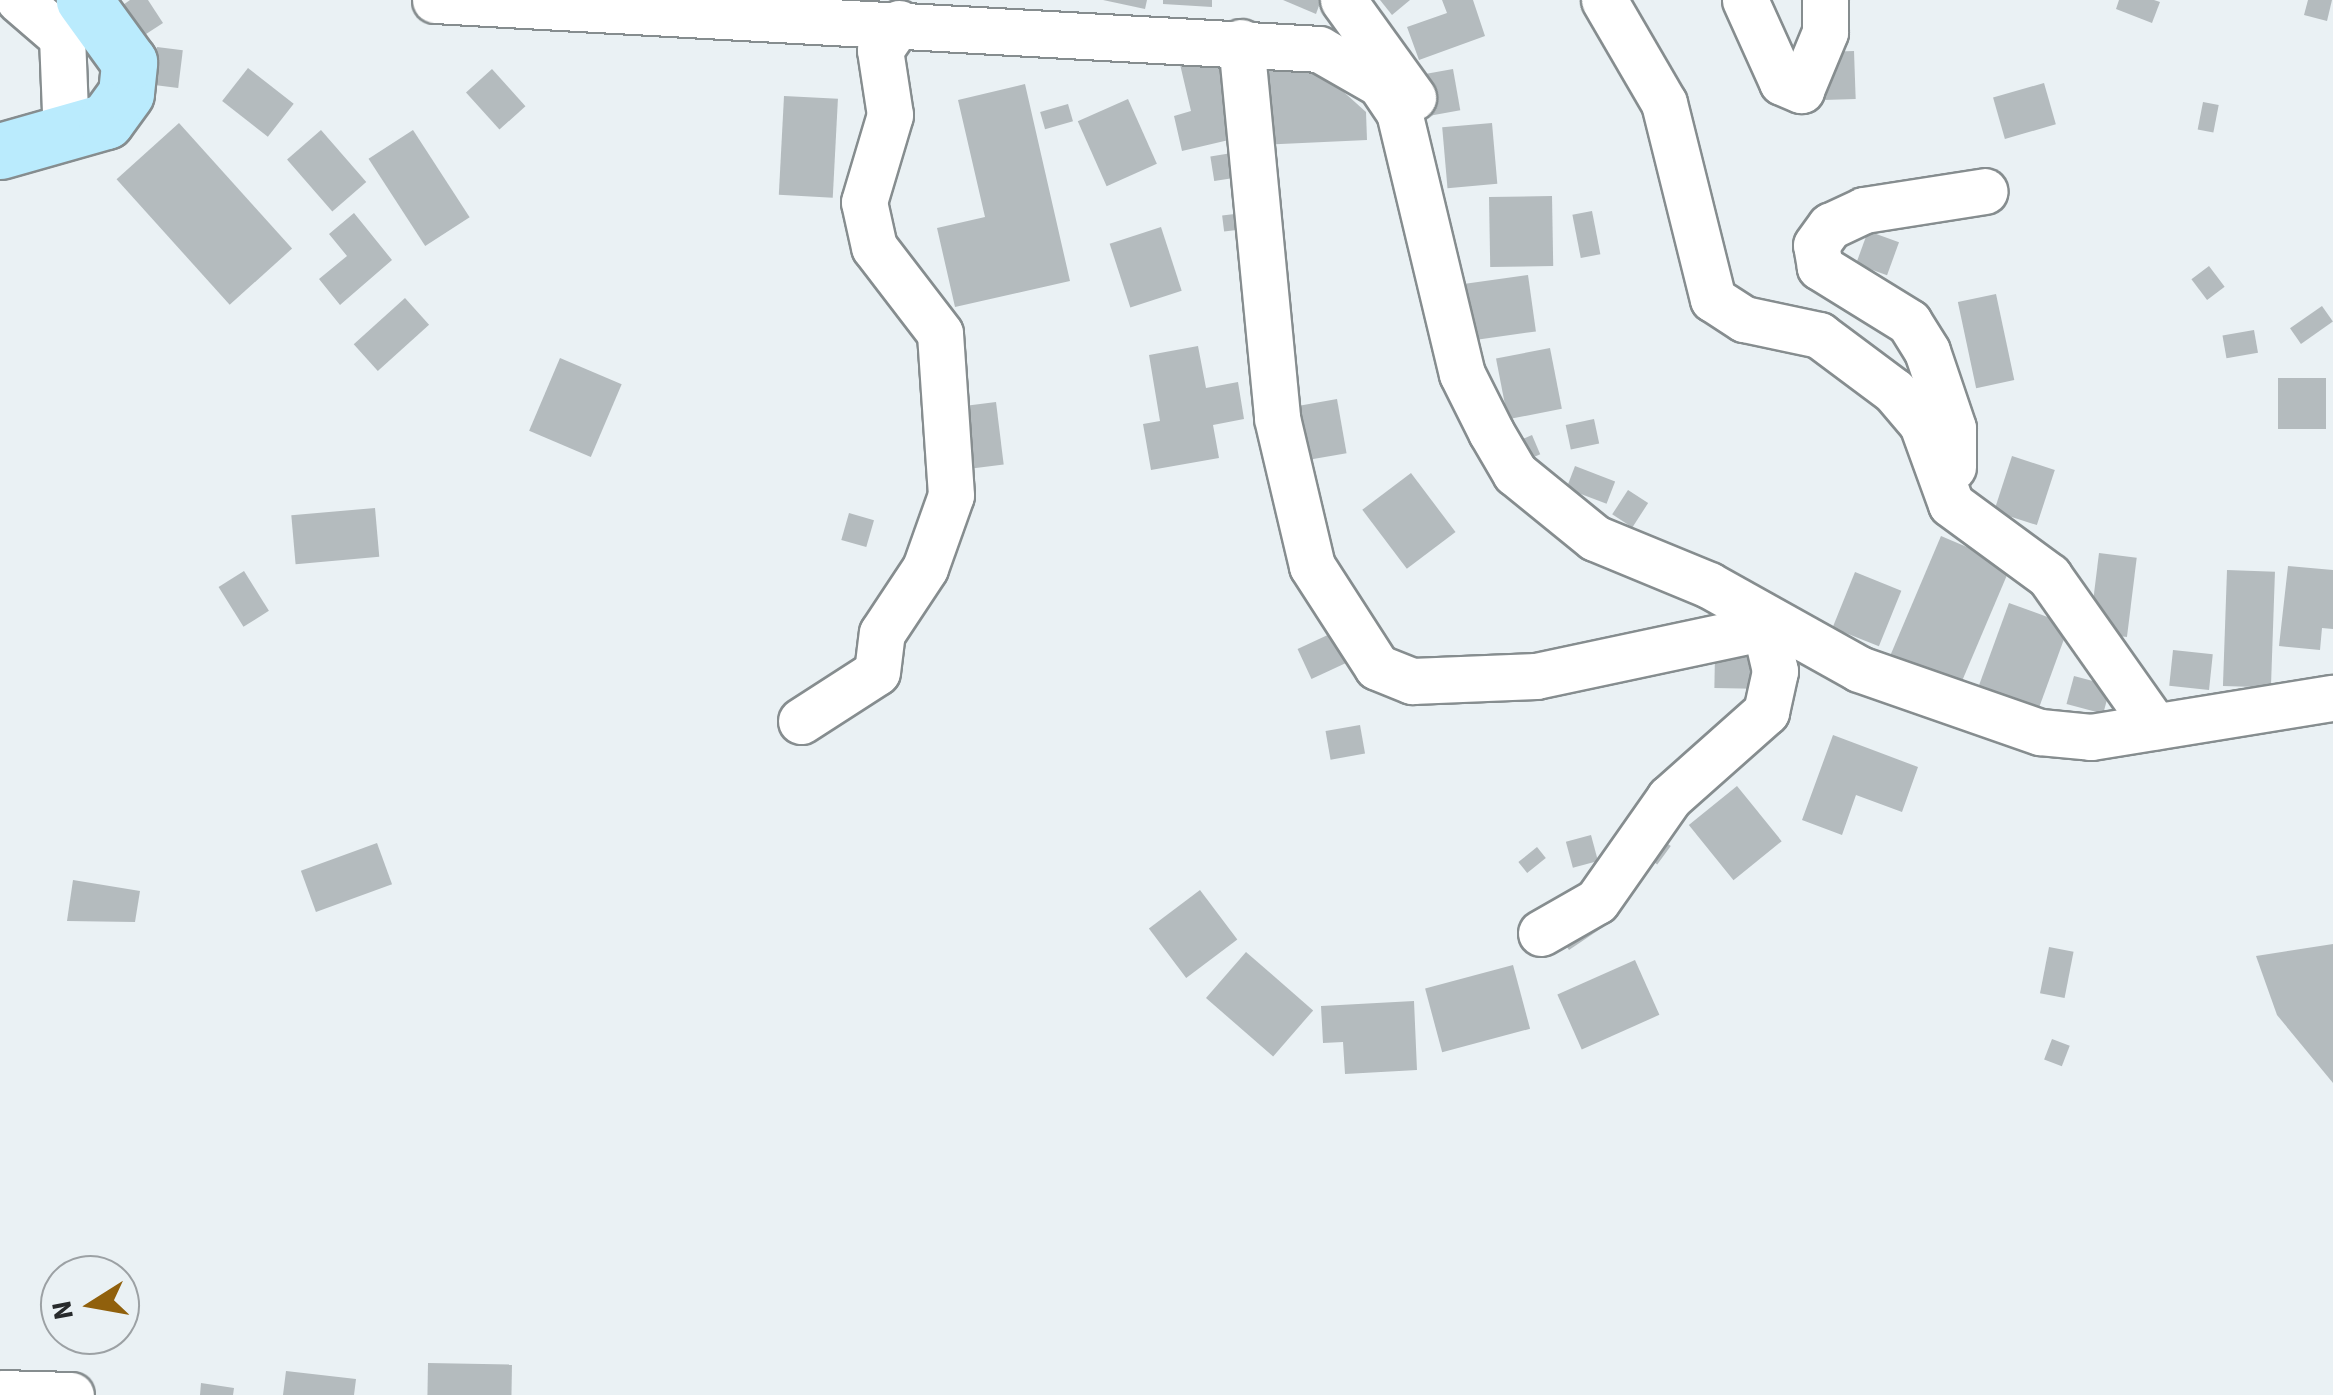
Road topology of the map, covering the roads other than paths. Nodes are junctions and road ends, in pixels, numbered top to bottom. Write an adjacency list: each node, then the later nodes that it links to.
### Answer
1 (19, 0): 11 (street)
2 (84, 0): 11 (main road)
3 (435, 0): 8 (street)
4 (1342, 0): 10 (street); 12 (street)
5 (1604, 0): 15 (street)
6 (1745, 0): 7 (street)
7 (1825, 0)
8 (899, 23): 9 (street); 18 (street)
9 (1241, 42): 10 (street); 16 (street)
10 (1319, 49): 12 (street)
11 (82, 132): 13 (main road)
12 (1408, 133): 16 (street)
13 (0, 150)
14 (1985, 190): 15 (street)
15 (1951, 504): 19 (street)
16 (1770, 626): 19 (street); 20 (street)
17 (2333, 698): 19 (street)
18 (801, 722)
19 (2155, 726)
20 (1541, 933)
21 (0, 1392): 22 (street)
22 (71, 1395)

